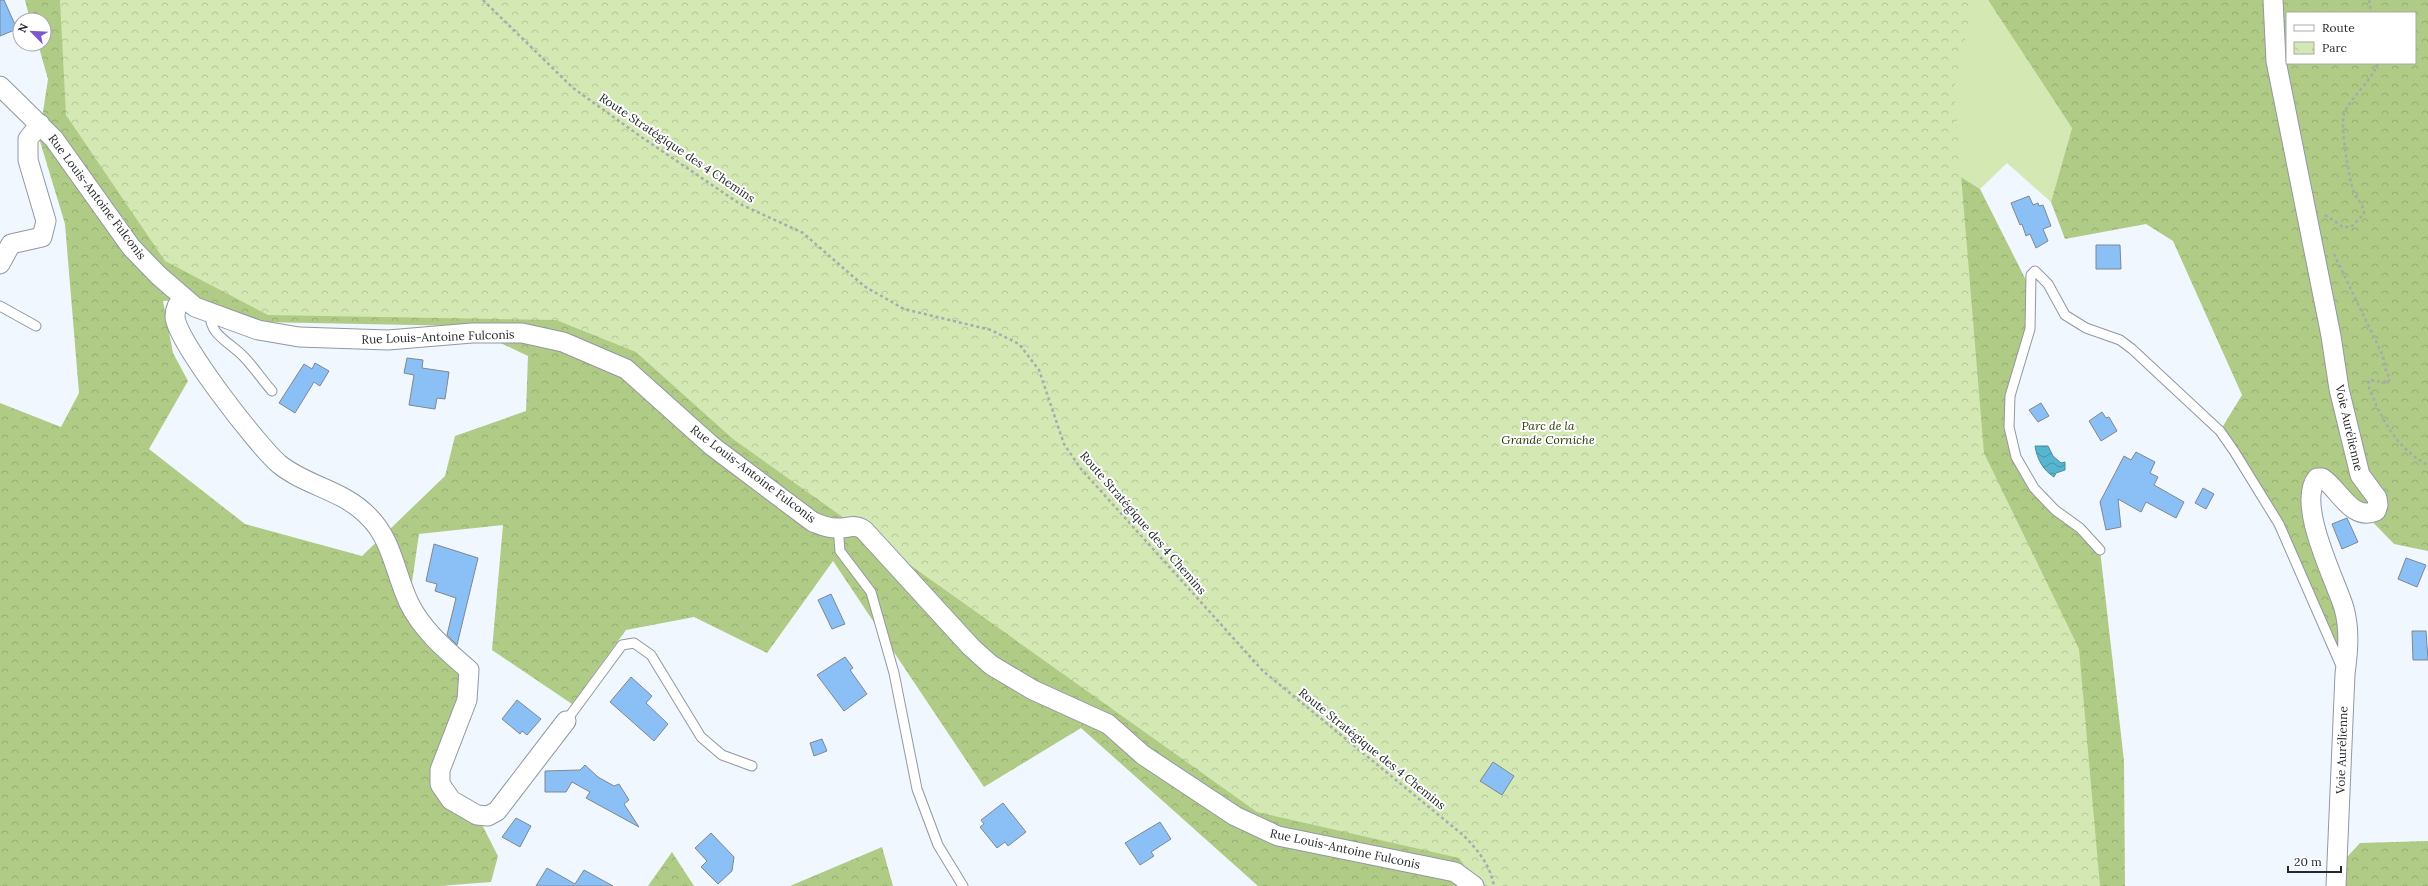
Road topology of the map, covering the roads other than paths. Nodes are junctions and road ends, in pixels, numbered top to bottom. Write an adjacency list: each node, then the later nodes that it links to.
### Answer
1 (2273, 0): 12 (street, Voie Aurélienne)
2 (0, 86): 3 (street, Rue Louis-Antoine Fulconis)
3 (40, 124): 4 (street); 5 (street, Rue Louis-Antoine Fulconis)
4 (0, 264)
5 (183, 298): 7 (street, Rue Louis-Antoine Fulconis); 13 (street)
6 (0, 306): 8 (lane)
7 (210, 314): 9 (lane); 10 (street, Rue Louis-Antoine Fulconis)
8 (36, 326)
9 (272, 391)
10 (838, 528): 15 (lane); 16 (street, Rue Louis-Antoine Fulconis)
11 (2100, 550): 12 (lane)
12 (2345, 674): 17 (street, Voie Aurélienne)
13 (566, 721): 14 (lane)
14 (752, 766)
15 (963, 886)
16 (1474, 886)
17 (2336, 886)

